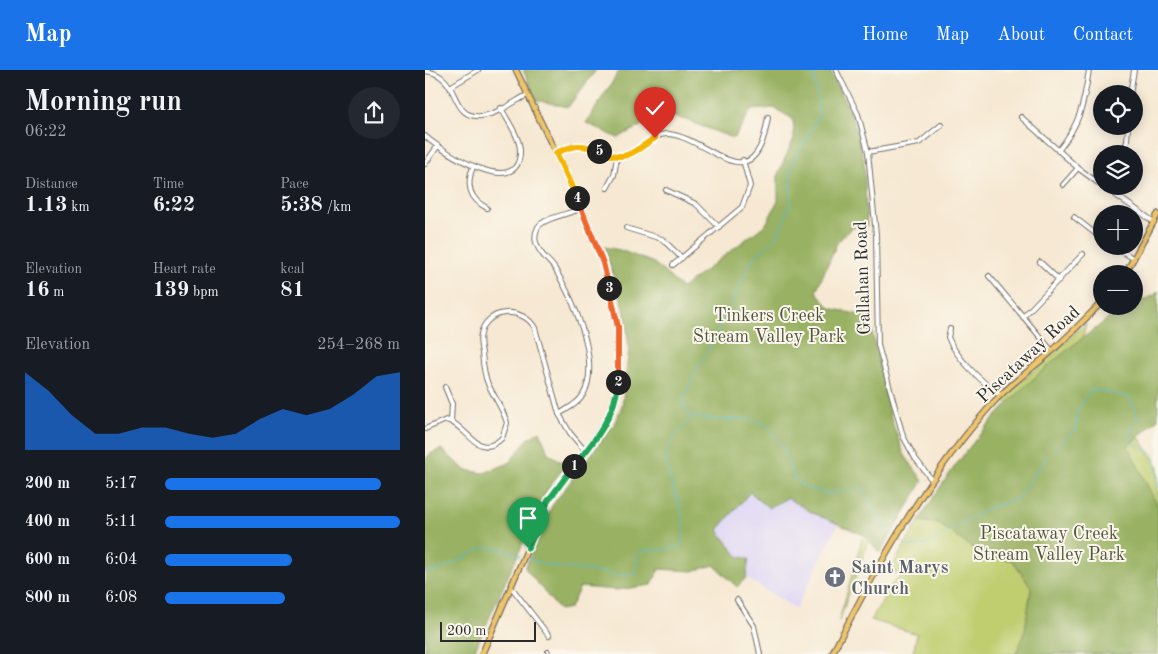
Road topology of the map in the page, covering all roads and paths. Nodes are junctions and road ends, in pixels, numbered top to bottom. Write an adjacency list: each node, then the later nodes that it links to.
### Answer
1 (478, 70): 8 (street)
2 (516, 70): 9 (main road)
3 (836, 70): 17 (street, Gallahan Road)
4 (1089, 70): 16 (street)
5 (1134, 70): 7 (street)
6 (425, 71): 8 (street)
7 (1132, 85)
8 (451, 87): 10 (street)
9 (527, 96): 10 (street); 18 (main road)
10 (501, 108): 22 (street)
11 (768, 117): 20 (street)
12 (1021, 117): 16 (street)
13 (941, 125): 17 (street)
14 (425, 136): 15 (street)
15 (437, 147): 21 (street); 22 (street)
16 (1058, 151): 23 (street)
17 (868, 152): 56 (street, Gallahan Road)
18 (556, 153): 19 (street); 30 (main road)
19 (617, 157): 20 (street); 26 (street)
20 (743, 160): 35 (street)
21 (425, 164)
22 (473, 166): 29 (street)
23 (1078, 168): 24 (street); 25 (street)
24 (1093, 179)
25 (1063, 185)
26 (607, 188)
27 (666, 190): 35 (street)
28 (1115, 195): 33 (street)
29 (487, 208)
30 (582, 208): 52 (street); 55 (main road)
31 (1158, 214): 33 (main road)
32 (1074, 217): 36 (street)
33 (1154, 222): 40 (main road)
34 (626, 228): 39 (street)
35 (719, 228): 39 (street)
36 (1093, 232)
37 (1083, 254): 45 (street)
38 (1128, 255): 40 (street)
39 (682, 258): 42 (street)
40 (1134, 259): 43 (main road)
41 (1040, 262): 45 (street)
42 (673, 265)
43 (1130, 265)
44 (989, 276): 47 (street)
45 (1059, 280): 47 (street)
46 (1093, 311): 49 (main road, Piscataway Road)
47 (1023, 317): 49 (street)
48 (950, 329): 51 (street)
49 (1052, 351): 51 (main road, Piscataway Road)
50 (445, 386): 53 (street)
51 (1000, 395): 56 (main road, Piscataway Road)
52 (559, 414): 53 (street); 55 (street)
53 (451, 421): 54 (street)
54 (425, 429)
55 (586, 452): 57 (main road)
56 (931, 479): 62 (main road, Piscataway Road)
57 (512, 588): 59 (street); 60 (main road)
58 (737, 600): 61 (street)
59 (549, 636)
60 (482, 654)
61 (760, 654)
62 (832, 654)

